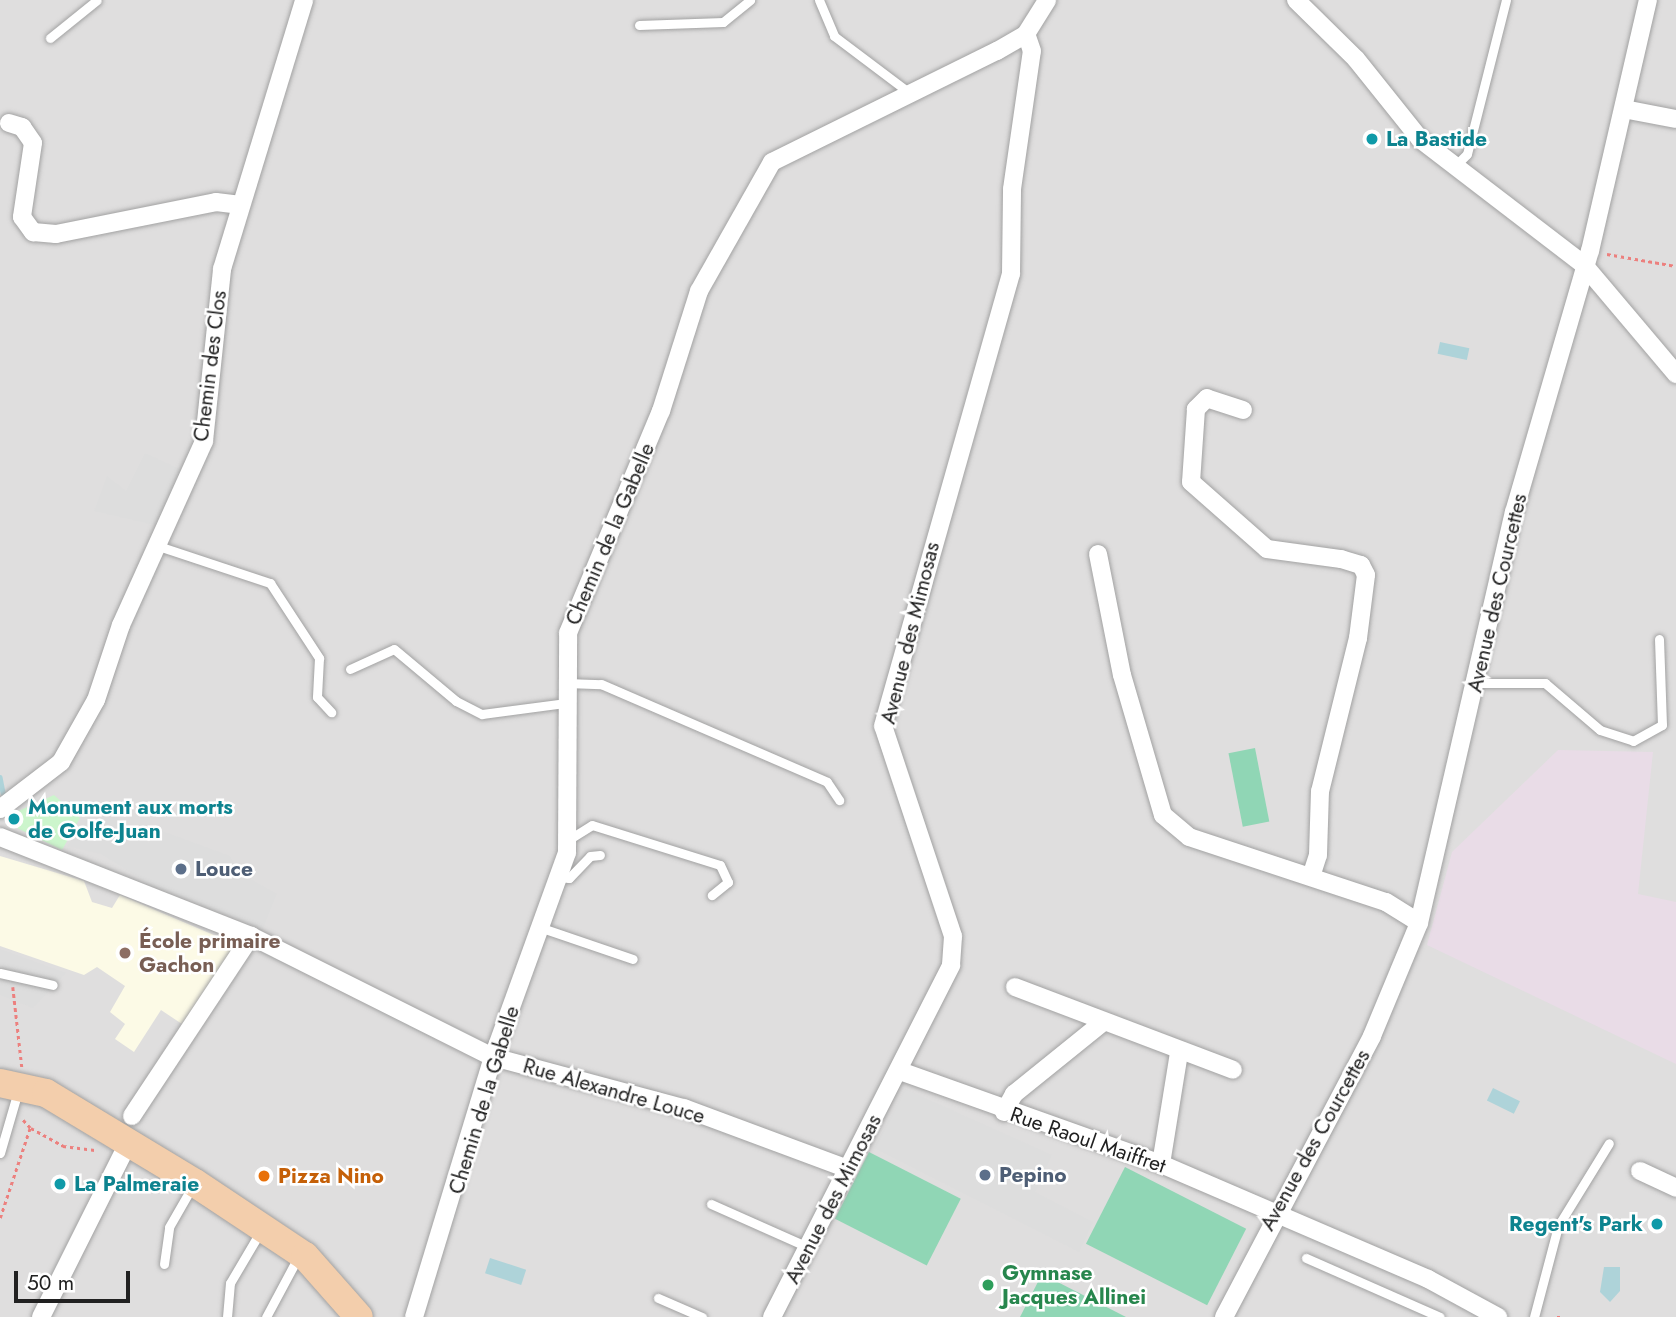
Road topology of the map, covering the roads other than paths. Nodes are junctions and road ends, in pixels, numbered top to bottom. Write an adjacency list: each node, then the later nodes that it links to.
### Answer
1 (97, 0): 11 (lane)
2 (304, 0): 17 (street, Chemin des Clos)
3 (750, 0): 9 (lane)
4 (819, 0): 12 (lane)
5 (1047, 0): 10 (street)
6 (1296, 0): 16 (street)
7 (1506, 0): 16 (lane)
8 (1648, 0): 13 (street, Avenue des Courcettes)
9 (639, 25)
10 (1026, 34): 12 (street, Chemin de la Gabelle); 48 (street, Avenue des Mimosas)
11 (50, 38)
12 (912, 95): 25 (street, Chemin de la Gabelle)
13 (1624, 109): 14 (street); 18 (street, Avenue des Courcettes)
14 (1676, 119)
15 (9, 123): 17 (street)
16 (1454, 167): 18 (street)
17 (239, 205): 21 (street, Chemin des Clos)
18 (1587, 258): 19 (street); 26 (street, Avenue des Courcettes)
19 (1676, 374)
20 (1243, 410): 34 (street)
21 (158, 546): 28 (lane); 30 (street, Chemin des Clos)
22 (1098, 554): 34 (street)
23 (1659, 639): 26 (lane)
24 (350, 669): 27 (lane)
25 (566, 683): 27 (street, Chemin de la Gabelle); 29 (lane)
26 (1476, 683): 37 (street, Avenue des Courcettes)
27 (566, 703): 32 (street, Chemin de la Gabelle)
28 (331, 712)
29 (839, 800)
30 (0, 809)
31 (0, 837): 39 (street, Rue Alexandre Louce)
32 (568, 840): 35 (street, Chemin de la Gabelle); 36 (lane)
33 (600, 855): 35 (lane)
34 (1311, 876): 37 (street)
35 (558, 877): 38 (street, Chemin de la Gabelle)
36 (712, 895)
37 (1419, 923): 61 (street, Avenue des Courcettes)
38 (539, 927): 40 (lane); 46 (street, Chemin de la Gabelle)
39 (251, 936): 46 (street, Rue Alexandre Louce); 52 (street)
40 (634, 959)
41 (0, 972): 42 (lane)
42 (53, 985)
43 (1015, 988): 44 (street)
44 (1102, 1023): 45 (street); 50 (street)
45 (1179, 1053): 47 (street); 55 (street)
46 (493, 1057): 56 (street, Rue Alexandre Louce); 72 (street, Chemin de la Gabelle)
47 (1233, 1070)
48 (900, 1071): 50 (street, Rue Raoul Maiffret); 56 (street, Avenue des Mimosas)
49 (11, 1093): 51 (lane); 52 (main road); 54 (lane)
50 (1004, 1112): 55 (street, Rue Raoul Maiffret)
51 (22, 1119)
52 (128, 1136): 58 (main road); 68 (street)
53 (1609, 1143): 78 (lane)
54 (0, 1153)
55 (1161, 1164): 61 (street, Rue Raoul Maiffret)
56 (848, 1169): 63 (street, Avenue des Mimosas)
57 (1640, 1171): 59 (street)
58 (195, 1183): 62 (main road); 66 (lane)
59 (1676, 1188)
60 (711, 1204): 63 (lane)
61 (1274, 1213): 75 (street, Avenue des Courcettes); 77 (street, Rue Raoul Maiffret)
62 (263, 1227): 64 (main road); 69 (lane)
63 (808, 1247): 74 (street, Avenue des Mimosas)
64 (301, 1253): 70 (lane); 71 (main road)
65 (1306, 1258): 76 (lane)
66 (164, 1264)
67 (658, 1298): 73 (lane)
68 (41, 1317)
69 (227, 1317)
70 (266, 1317)
71 (359, 1317)
72 (414, 1317)
73 (702, 1317)
74 (772, 1317)
75 (1224, 1317)
76 (1440, 1317)
77 (1498, 1317)
78 (1534, 1317)

